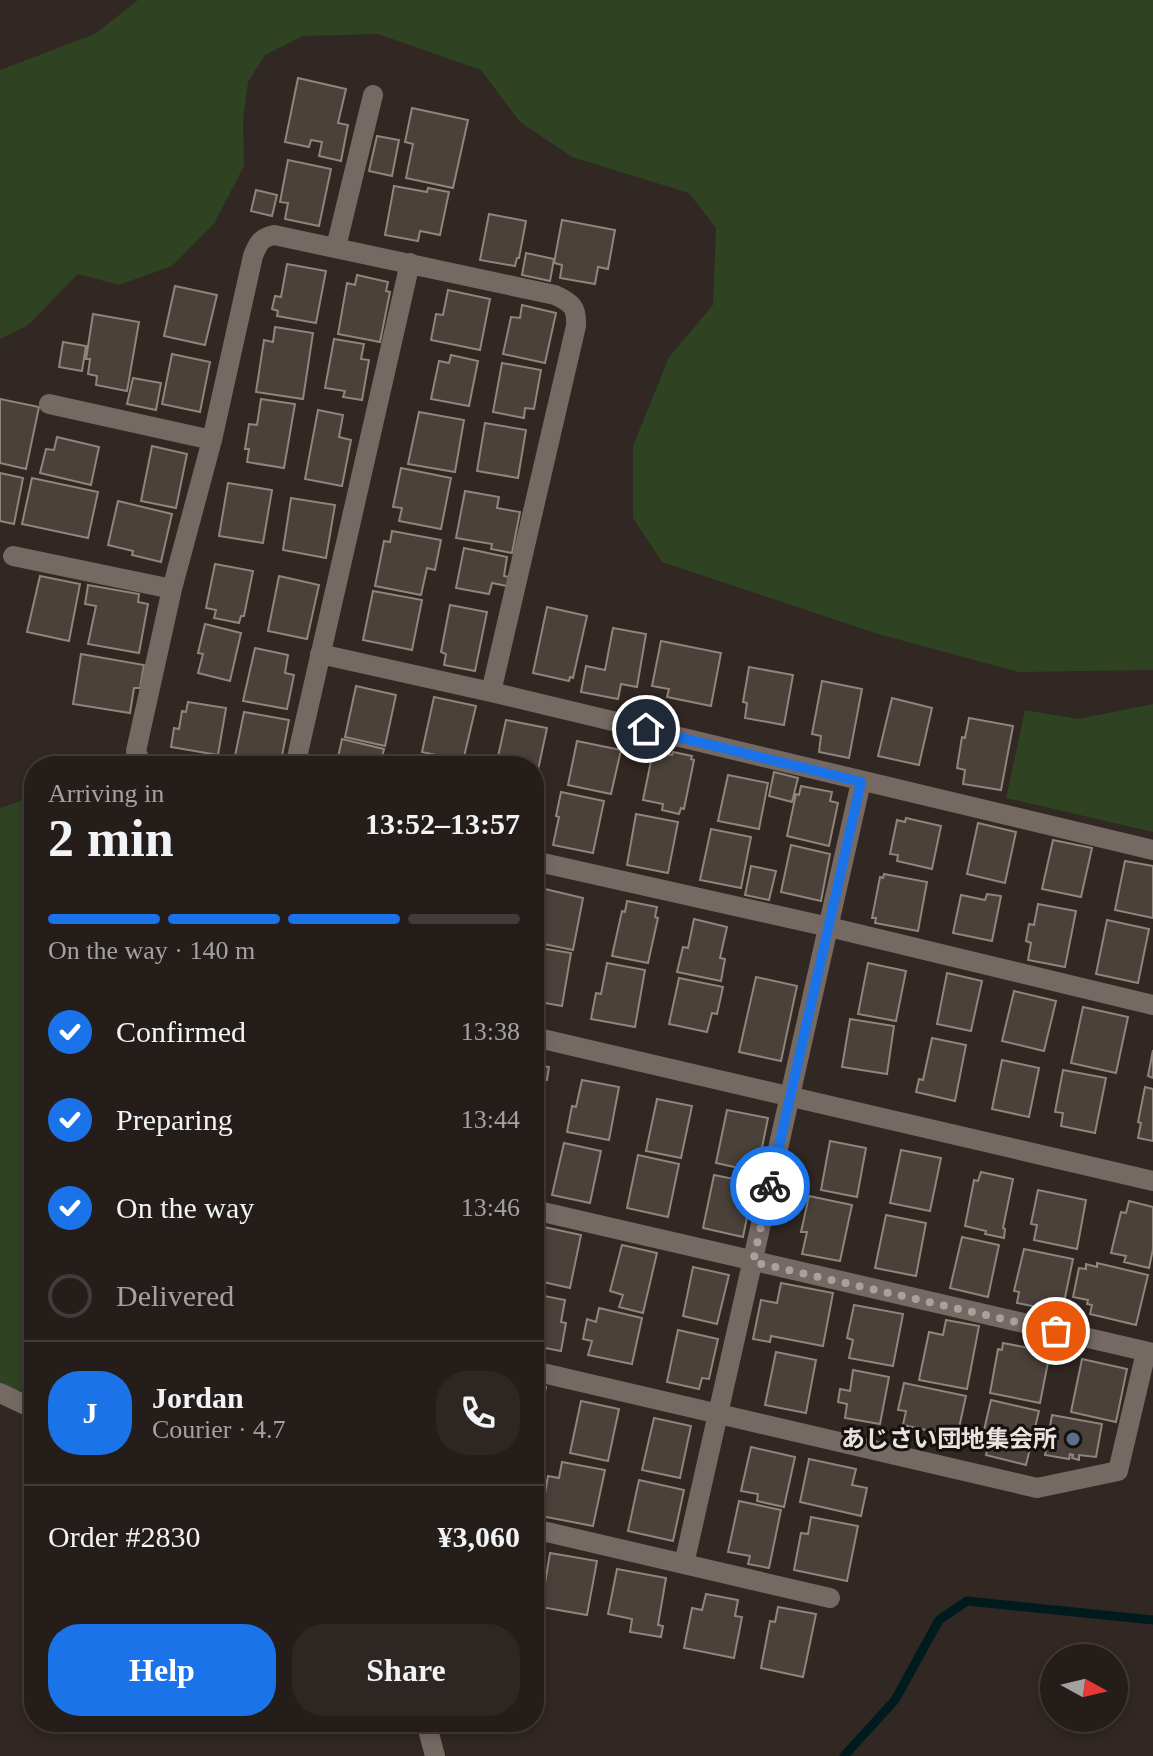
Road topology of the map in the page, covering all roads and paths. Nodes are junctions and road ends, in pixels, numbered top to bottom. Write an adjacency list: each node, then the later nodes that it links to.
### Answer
1 (373, 95): 2 (street)
2 (336, 247): 3 (street); 5 (street)
3 (410, 263): 8 (street); 9 (street)
4 (49, 404): 5 (street)
5 (212, 440): 7 (street)
6 (13, 556): 7 (street)
7 (172, 589): 10 (street)
8 (320, 654): 9 (street); 11 (street)
9 (491, 692): 12 (street)
10 (138, 756)
11 (297, 756)
12 (861, 782): 13 (street); 15 (street)
13 (1153, 850)
14 (544, 863): 15 (street)
15 (829, 927): 16 (street); 18 (street)
16 (1153, 1005)
17 (544, 1039): 18 (street)
18 (790, 1096): 19 (street); 21 (street)
19 (1153, 1181)
20 (544, 1212): 21 (street)
21 (753, 1262): 22 (street); 26 (street)
22 (1150, 1353): 26 (street)
23 (544, 1373): 26 (street)
24 (0, 1393): 25 (street)
25 (24, 1404)
26 (719, 1414): 28 (street)
27 (544, 1531): 28 (street)
28 (684, 1564): 29 (street)
29 (830, 1598)
30 (429, 1732): 31 (street)
31 (435, 1756)

